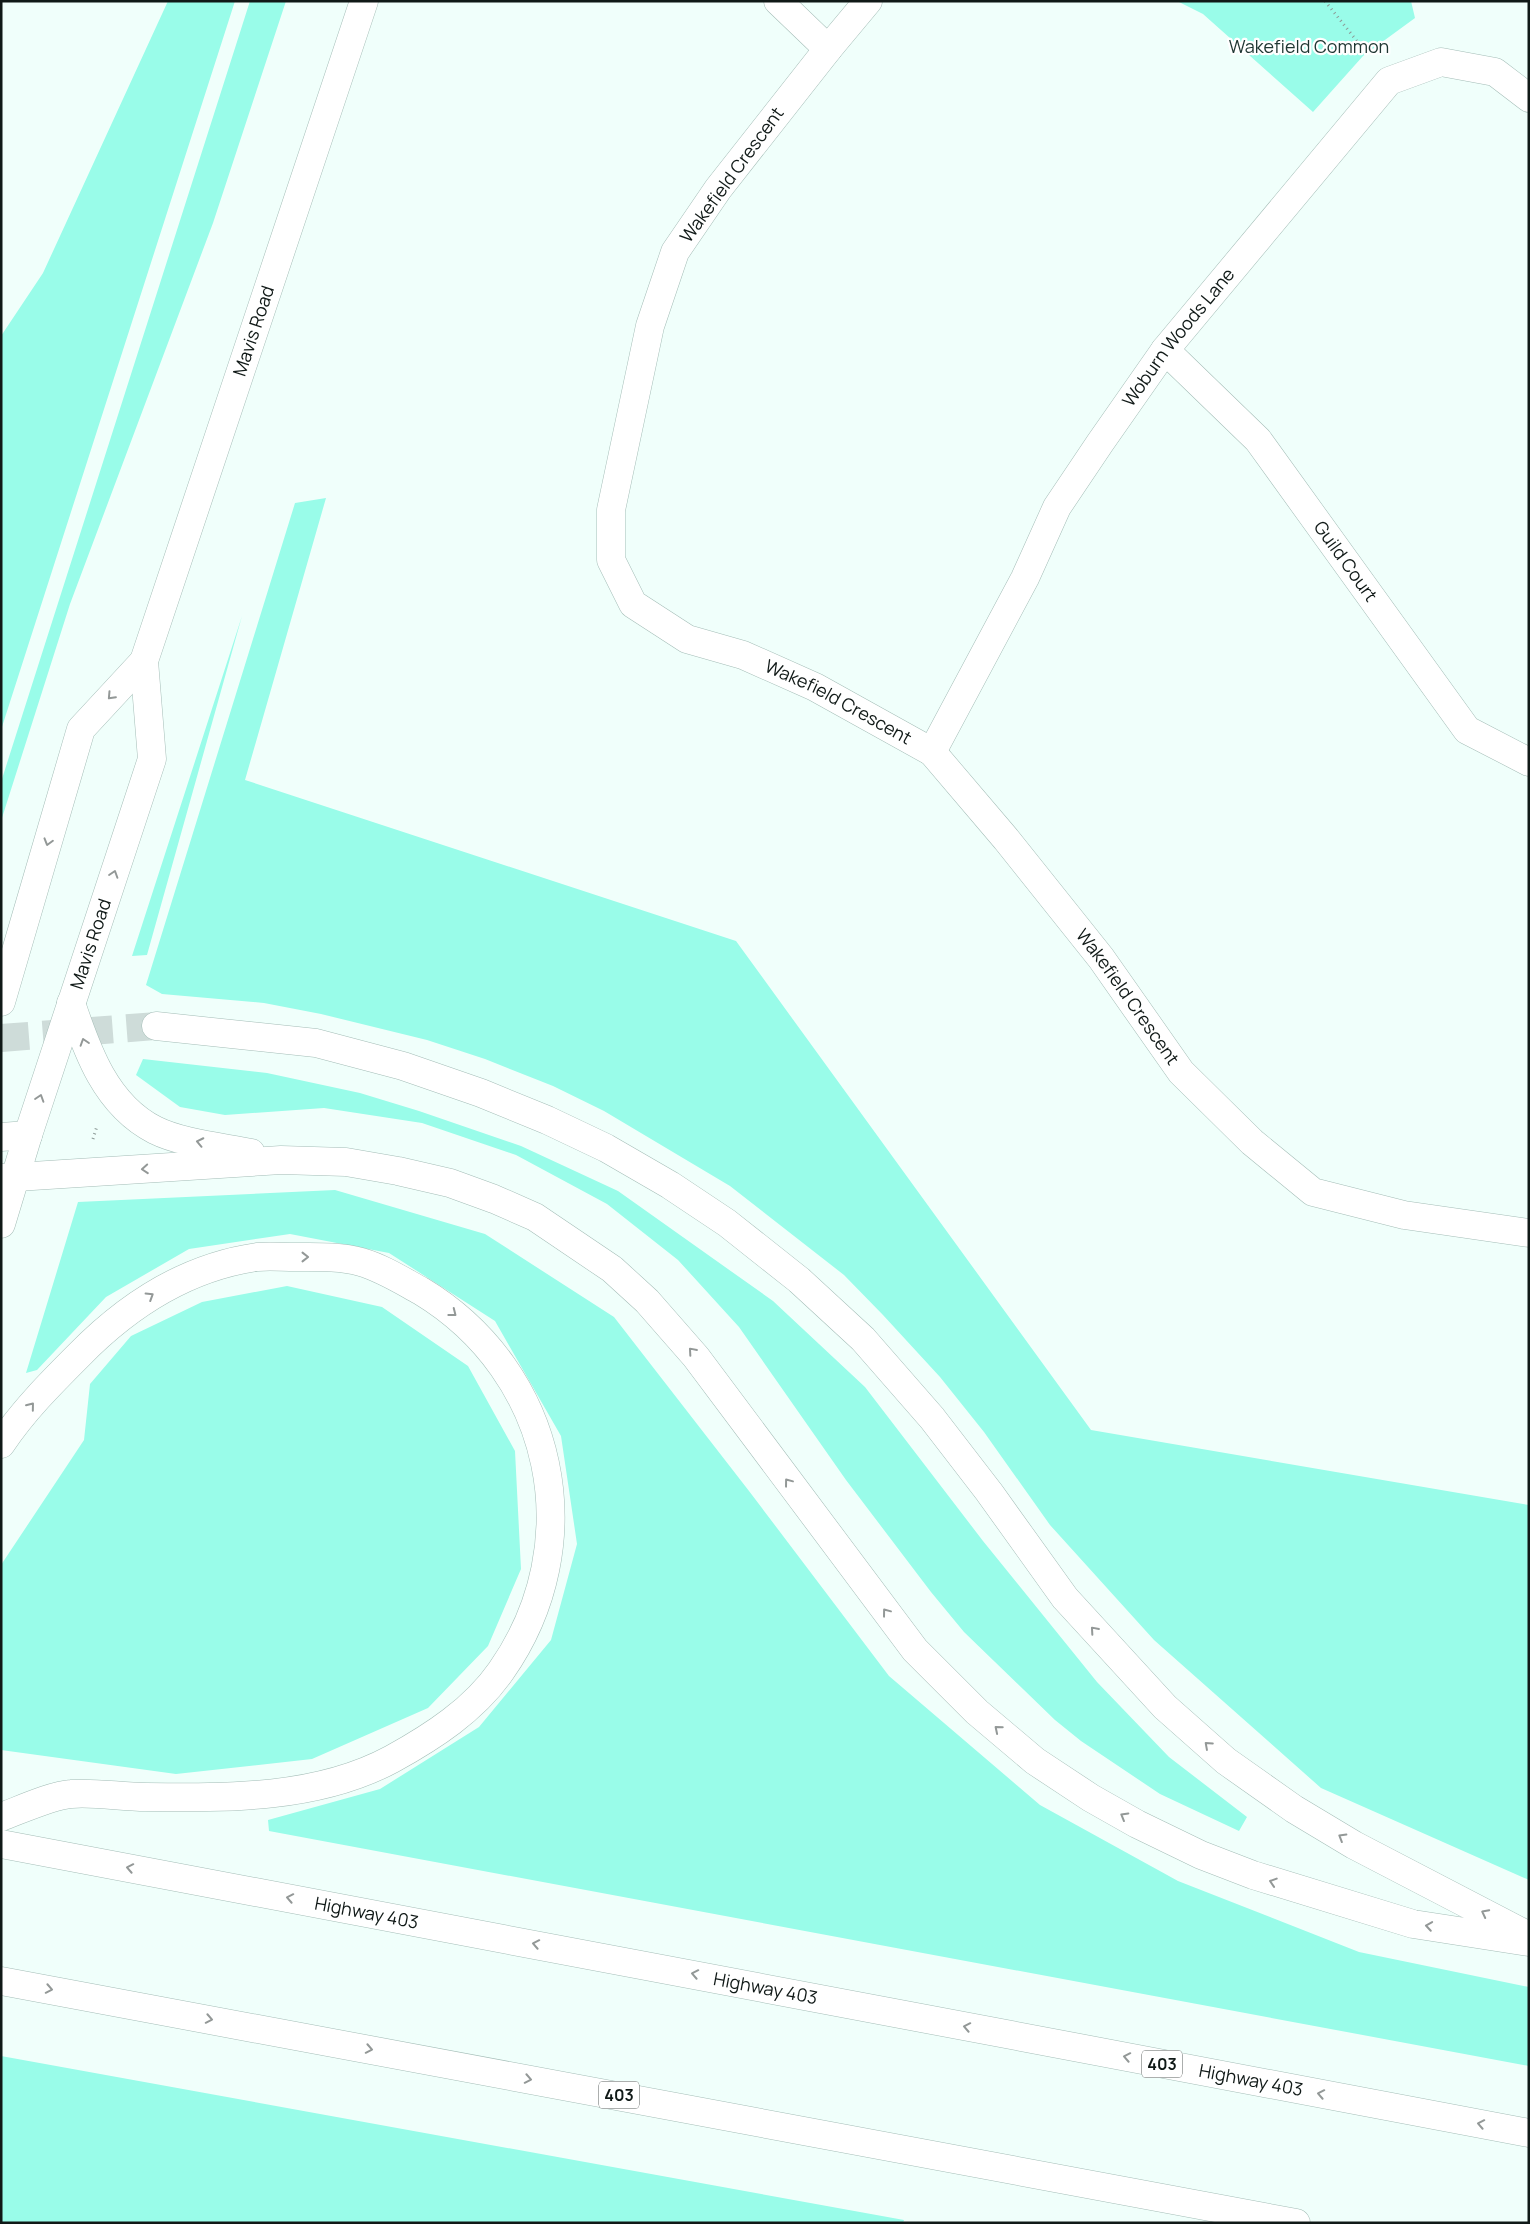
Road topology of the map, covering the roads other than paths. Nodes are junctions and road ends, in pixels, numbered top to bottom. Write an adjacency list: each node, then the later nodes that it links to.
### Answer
1 (364, 1): 7 (main road, Mavis Road)
2 (778, 1): 4 (main road)
3 (868, 1): 4 (main road, Wakefield Crescent)
4 (828, 49): 8 (main road, Wakefield Crescent)
5 (1529, 98): 6 (main road, Woburn Woods Lane)
6 (1165, 350): 8 (main road, Woburn Woods Lane); 9 (main road, Guild Court)
7 (144, 660): 10 (main road, Mavis Road, one-way to 10); 11 (main road, Mavis Road, one-way to 7)
8 (932, 752): 18 (main road, Wakefield Crescent)
9 (1529, 762)
10 (4, 988)
11 (71, 1003): 13 (main road, Mavis Road, one-way to 11); 15 (main road, one-way to 11)
12 (156, 1026): 22 (main road, one-way to 12)
13 (28, 1135): 14 (main road); 16 (main road, Mavis Road)
14 (1, 1137)
15 (281, 1160): 16 (main road, one-way to 16); 23 (main road, one-way to 15)
16 (8, 1178): 17 (main road, Mavis Road)
17 (1, 1224)
18 (1529, 1233)
19 (1, 1444): 20 (main road, one-way to 20)
20 (1, 1817)
21 (1, 1844): 25 (main road, Highway 403 / 403, one-way to 21)
22 (1529, 1935)
23 (1529, 1942)
24 (1, 1980): 26 (main road, 403, one-way to 26)
25 (1529, 2133)
26 (1296, 2223)

